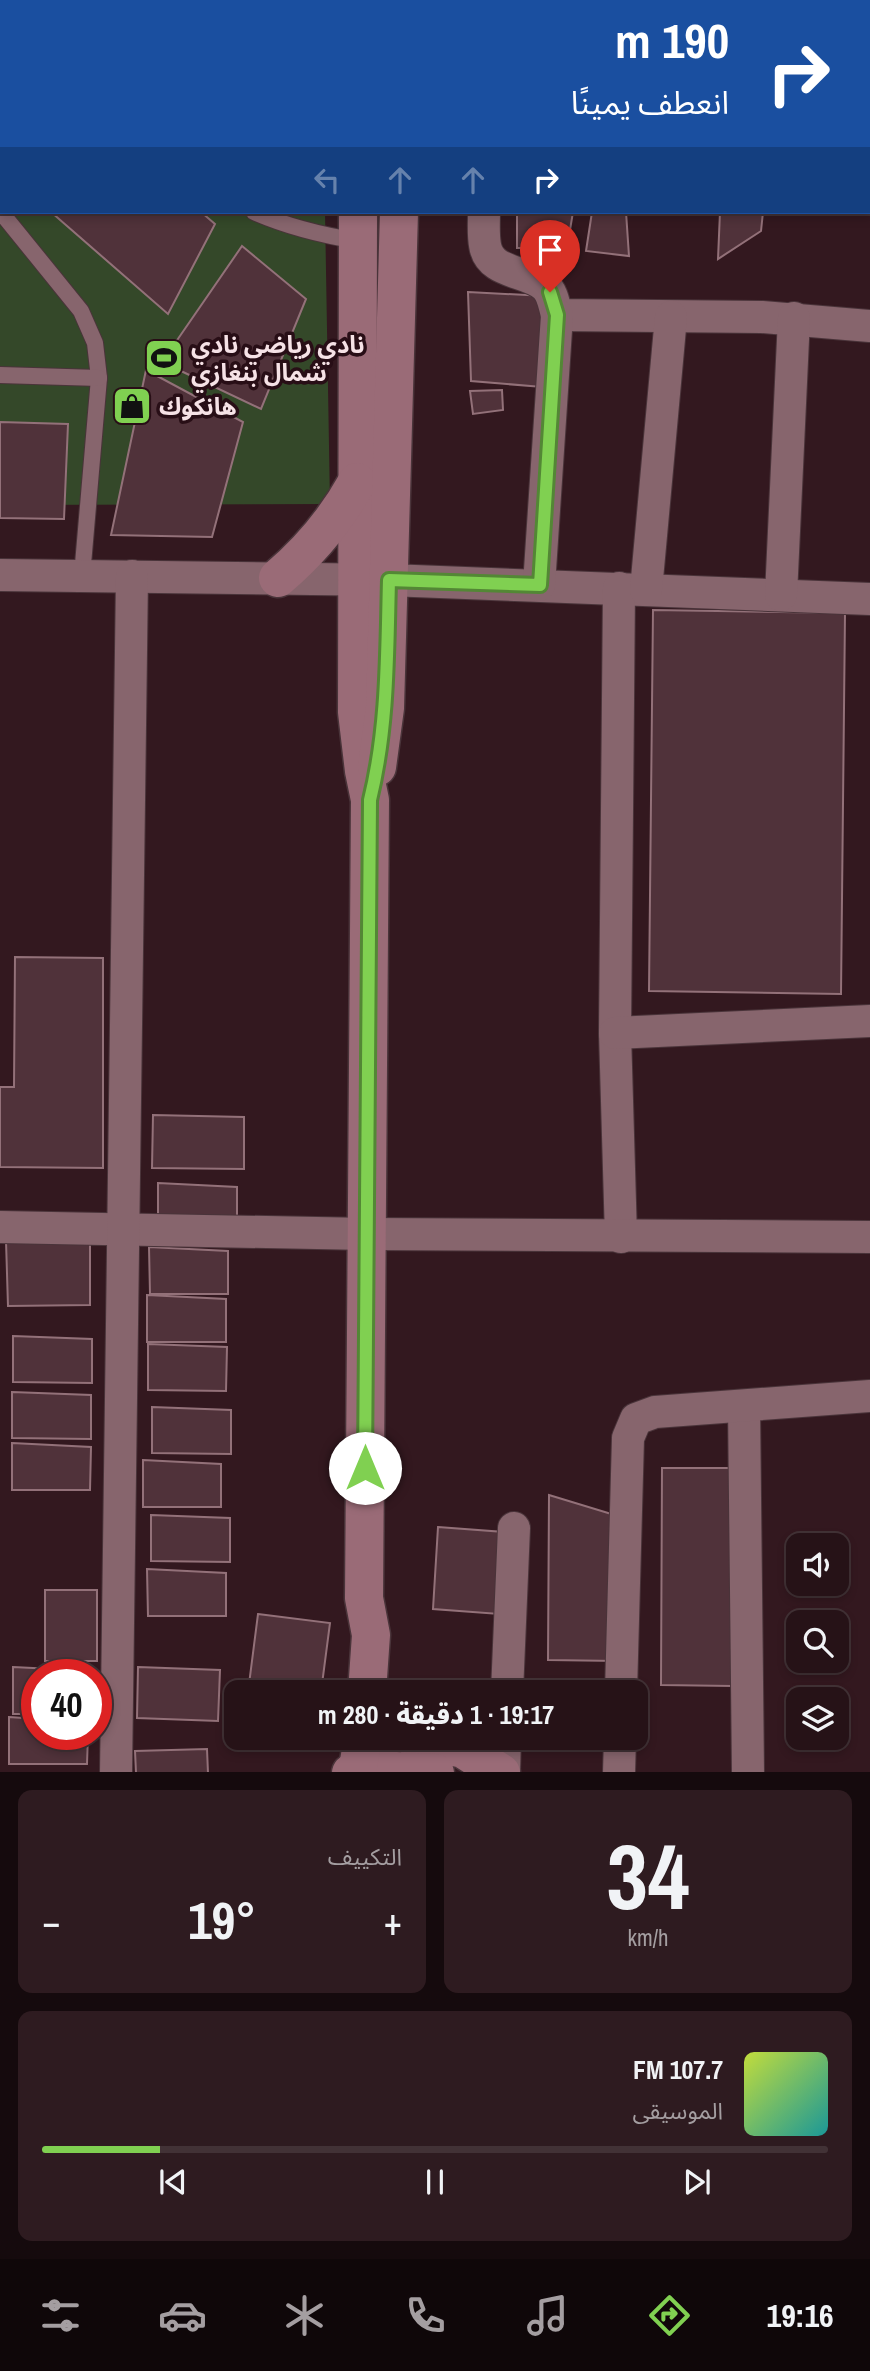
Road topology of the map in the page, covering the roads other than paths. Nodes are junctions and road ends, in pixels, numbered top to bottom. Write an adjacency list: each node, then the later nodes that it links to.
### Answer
1 (2, 214): 11 (lane)
2 (259, 214): 5 (lane)
3 (399, 214): 17 (street)
4 (484, 214): 6 (street)
5 (358, 226): 12 (street)
6 (557, 315): 7 (street); 18 (street)
7 (671, 317): 8 (street); 19 (street)
8 (794, 318): 9 (street); 20 (street)
9 (870, 326)
10 (0, 375): 11 (lane)
11 (99, 378): 14 (lane)
12 (357, 482): 16 (street); 17 (street)
13 (0, 575): 14 (street)
14 (82, 576): 15 (street)
15 (132, 576): 16 (street); 25 (street)
16 (278, 578): 17 (street)
17 (374, 579): 18 (street); 26 (street)
18 (540, 585): 19 (street)
19 (632, 589): 20 (street); 23 (street)
20 (781, 595): 21 (street)
21 (870, 599)
22 (870, 1021): 23 (street)
23 (615, 1033): 27 (street)
24 (0, 1227): 25 (street)
25 (123, 1230): 26 (street); 42 (street)
26 (367, 1234): 27 (street); 32 (street)
27 (621, 1237): 28 (street)
28 (870, 1237)
29 (870, 1396): 30 (street)
30 (744, 1406): 37 (street); 46 (street)
31 (514, 1528): 36 (street)
32 (368, 1616): 33 (street); 34 (street); 35 (street)
33 (349, 1680)
34 (367, 1680)
35 (388, 1680)
36 (508, 1680)
37 (621, 1680)
38 (504, 1750): 44 (street)
39 (620, 1750): 45 (street)
40 (448, 1753): 41 (street); 43 (street)
41 (350, 1760)
42 (116, 1772)
43 (500, 1772)
44 (503, 1772)
45 (619, 1772)
46 (748, 1772)

